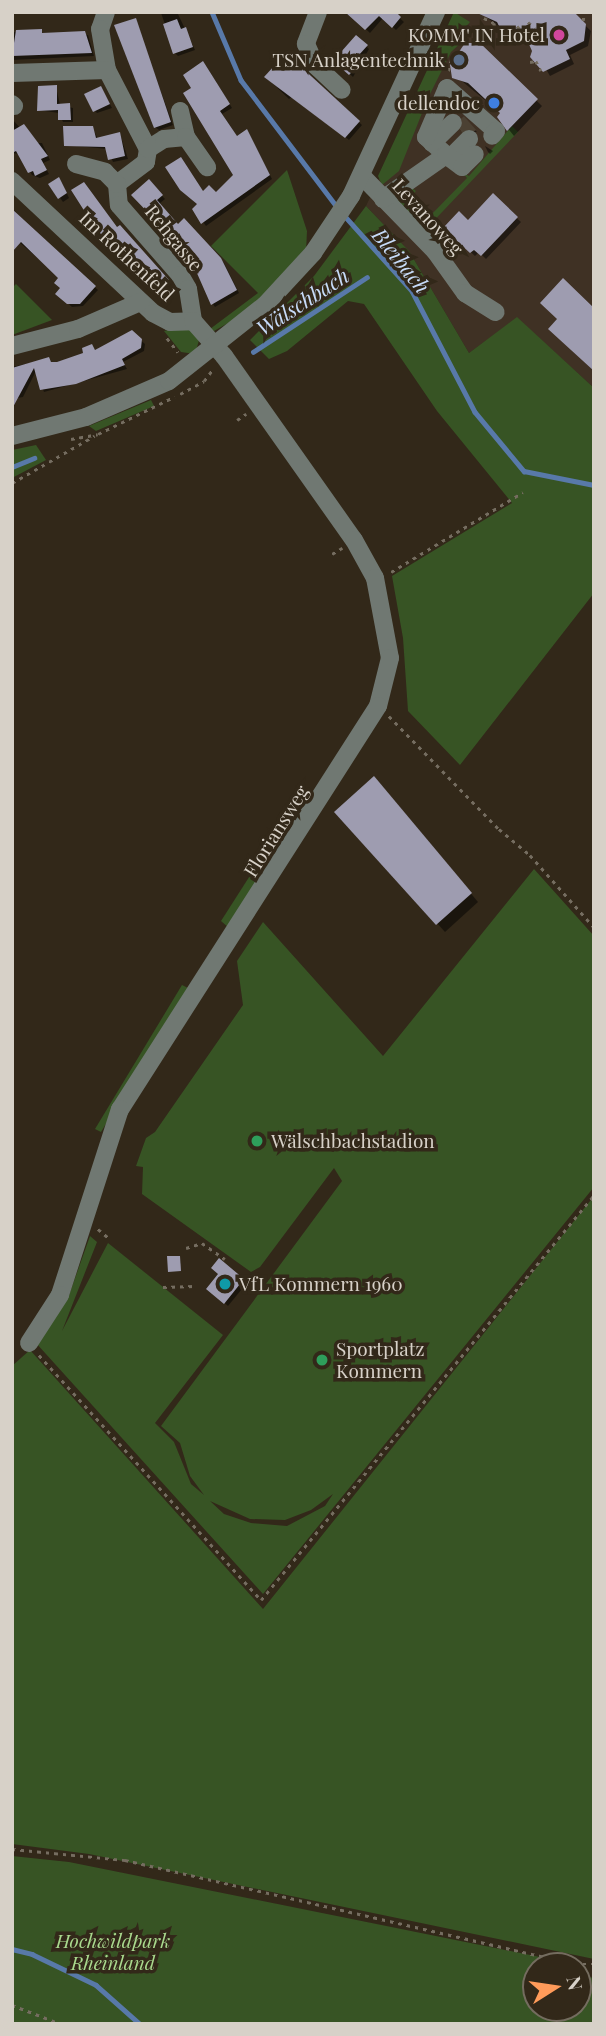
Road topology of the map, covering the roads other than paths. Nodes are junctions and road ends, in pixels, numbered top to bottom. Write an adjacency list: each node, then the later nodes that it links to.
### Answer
1 (106, 12): 4 (street)
2 (318, 12): 6 (street)
3 (436, 12): 14 (street)
4 (107, 70): 5 (street); 11 (street)
5 (12, 73)
6 (342, 90)
7 (180, 111): 9 (street)
8 (469, 122): 10 (street); 10 (street); 10 (street)
9 (186, 137): 11 (street); 13 (street)
10 (440, 148): 17 (street)
11 (148, 149): 16 (street)
12 (76, 164): 16 (street)
13 (207, 167)
14 (362, 176): 17 (street, Levanoweg); 22 (street)
15 (12, 181): 18 (street, Im Rothenfeld)
16 (117, 184): 20 (street, Rehgasse)
17 (383, 199): 19 (street, Levanoweg)
18 (140, 302): 20 (street, Im Rothenfeld); 21 (street)
19 (495, 312)
20 (193, 321): 22 (street)
21 (12, 346)
22 (217, 347): 23 (street); 24 (street, Floriansweg)
23 (12, 436)
24 (29, 1343)

